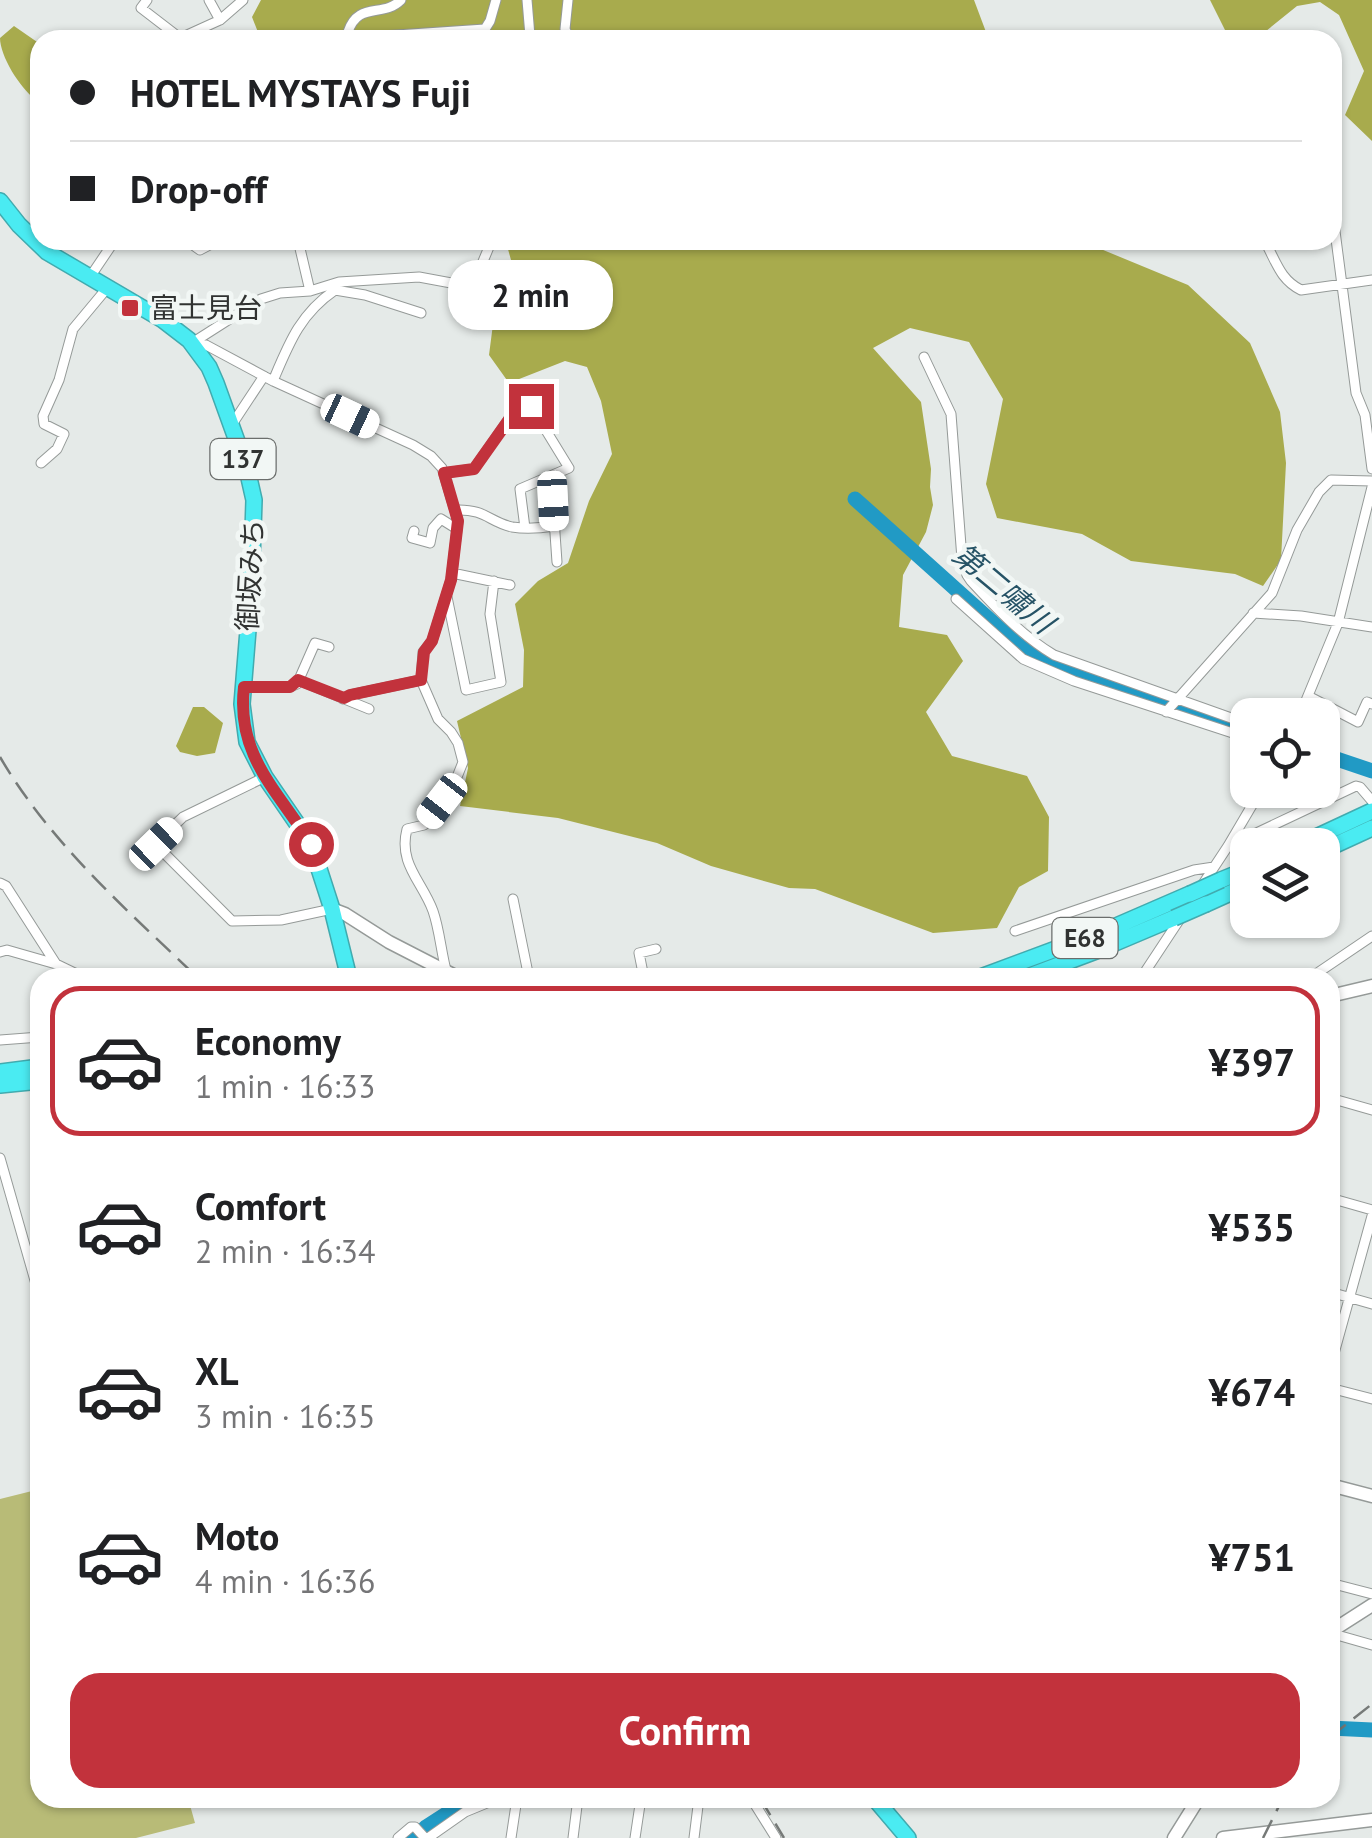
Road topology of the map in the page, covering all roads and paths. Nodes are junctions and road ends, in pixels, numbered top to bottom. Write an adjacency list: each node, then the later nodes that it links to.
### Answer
1 (147, 0): 9 (street)
2 (210, 0): 8 (street)
3 (242, 0): 8 (street)
4 (402, 0): 11 (street)
5 (496, 0): 12 (street)
6 (528, 0): 13 (street)
7 (568, 0): 14 (street)
8 (220, 20): 10 (street)
9 (167, 30)
10 (198, 30)
11 (349, 30)
12 (469, 30)
13 (530, 30)
14 (565, 30)
15 (0, 201): 16 (highway, 御坂みち / 137)
16 (30, 237)
17 (45, 250): 23 (highway, 御坂みち / 137)
18 (108, 250): 23 (street)
19 (300, 250): 27 (street)
20 (488, 250): 27 (street)
21 (1269, 250): 25 (street)
22 (1338, 250): 25 (street)
23 (90, 278): 26 (highway, 御坂みち / 137)
24 (1372, 280): 25 (street)
25 (1342, 284): 35 (street)
26 (108, 287): 29 (highway, 御坂みち / 137); 36 (street)
27 (310, 291): 29 (street)
28 (420, 313): 31 (street)
29 (192, 343): 31 (street); 34 (highway, 御坂みち / 137)
30 (924, 357): 62 (street)
31 (268, 378): 34 (street); 38 (street)
32 (553, 395): 33 (street)
33 (531, 406): 38 (street); 39 (street)
34 (232, 426): 58 (highway, 御坂みち / 137)
35 (1369, 426): 37 (street)
36 (41, 463)
37 (1372, 469)
38 (444, 473): 41 (street)
39 (551, 476): 42 (street); 43 (street)
40 (1372, 484): 52 (street); 53 (street)
41 (456, 510): 43 (street); 44 (street)
42 (554, 526): 43 (street); 46 (street)
43 (525, 528)
44 (457, 529): 45 (street); 47 (street)
45 (414, 531)
46 (557, 562)
47 (452, 573): 48 (street); 50 (street)
48 (494, 582): 49 (street); 50 (street)
49 (510, 584)
50 (447, 594): 57 (street)
51 (956, 599): 62 (street)
52 (1252, 613): 53 (street); 62 (street)
53 (1338, 623): 54 (street); 59 (street)
54 (1372, 627)
55 (329, 647): 56 (street)
56 (298, 680): 58 (street); 60 (street)
57 (421, 680): 60 (street); 88 (street)
58 (244, 687): 66 (highway, 御坂みち / 137)
59 (1308, 696): 61 (street)
60 (344, 698): 63 (street)
61 (1372, 704)
62 (1172, 705): 64 (street); 65 (street)
63 (370, 709)
64 (1230, 720)
65 (1230, 730)
66 (265, 777): 79 (highway, 御坂みち / 137); 79 (street)
67 (1372, 800): 73 (street)
68 (1250, 808): 73 (street)
69 (1372, 811): 70 (highway)
70 (1336, 828)
71 (1372, 828): 72 (highway)
72 (1340, 843)
73 (1228, 846): 75 (street)
74 (1230, 872): 75 (highway, E68)
75 (1218, 874): 80 (street); 91 (highway, E68, bridge); 93 (street)
76 (0, 882): 84 (street)
77 (1230, 893): 92 (highway, E68, bridge)
78 (513, 899): 89 (street)
79 (332, 909): 86 (highway, 御坂みち / 137); 87 (street)
80 (1015, 931)
81 (1372, 936): 94 (street)
82 (656, 949): 90 (street)
83 (0, 952): 84 (street)
84 (56, 964): 85 (street)
85 (64, 968)
86 (346, 968)
87 (436, 968)
88 (446, 968)
89 (527, 968)
90 (642, 968)
91 (1005, 968)
92 (1051, 968)
93 (1148, 968)
94 (1325, 968)
95 (1372, 986): 96 (street)
96 (1340, 994)
97 (30, 1038): 98 (street)
98 (0, 1040)
99 (30, 1060): 100 (highway)
100 (0, 1061)
101 (30, 1071): 103 (highway)
102 (30, 1081): 103 (highway)
103 (2, 1082)
104 (1340, 1101): 105 (street)
105 (1372, 1110)
106 (0, 1158): 109 (street)
107 (1340, 1202): 108 (street)
108 (1372, 1213): 111 (street)
109 (30, 1256)
110 (1340, 1295): 111 (street)
111 (1350, 1298): 112 (street); 113 (street)
112 (1372, 1304)
113 (1340, 1333)
114 (1340, 1391): 115 (street)
115 (1372, 1399)
116 (1340, 1488): 117 (street)
117 (1372, 1496)
118 (1340, 1586): 119 (street)
119 (1372, 1594)
120 (1372, 1604): 121 (street)
121 (1340, 1626)
122 (1340, 1636): 123 (street)
123 (1372, 1645)
124 (475, 1808): 136 (street)
125 (516, 1808): 137 (street)
126 (577, 1808): 138 (street)
127 (640, 1808): 139 (street)
128 (698, 1808): 134 (street)
129 (757, 1808): 140 (street)
130 (882, 1808): 141 (highway)
131 (1192, 1808): 142 (street)
132 (1372, 1820): 143 (street)
133 (401, 1836): 135 (street); 136 (street)
134 (695, 1837)
135 (387, 1838)
136 (426, 1838)
137 (511, 1838)
138 (573, 1838)
139 (636, 1838)
140 (776, 1838)
141 (908, 1838)
142 (1174, 1838)
143 (1224, 1838)

